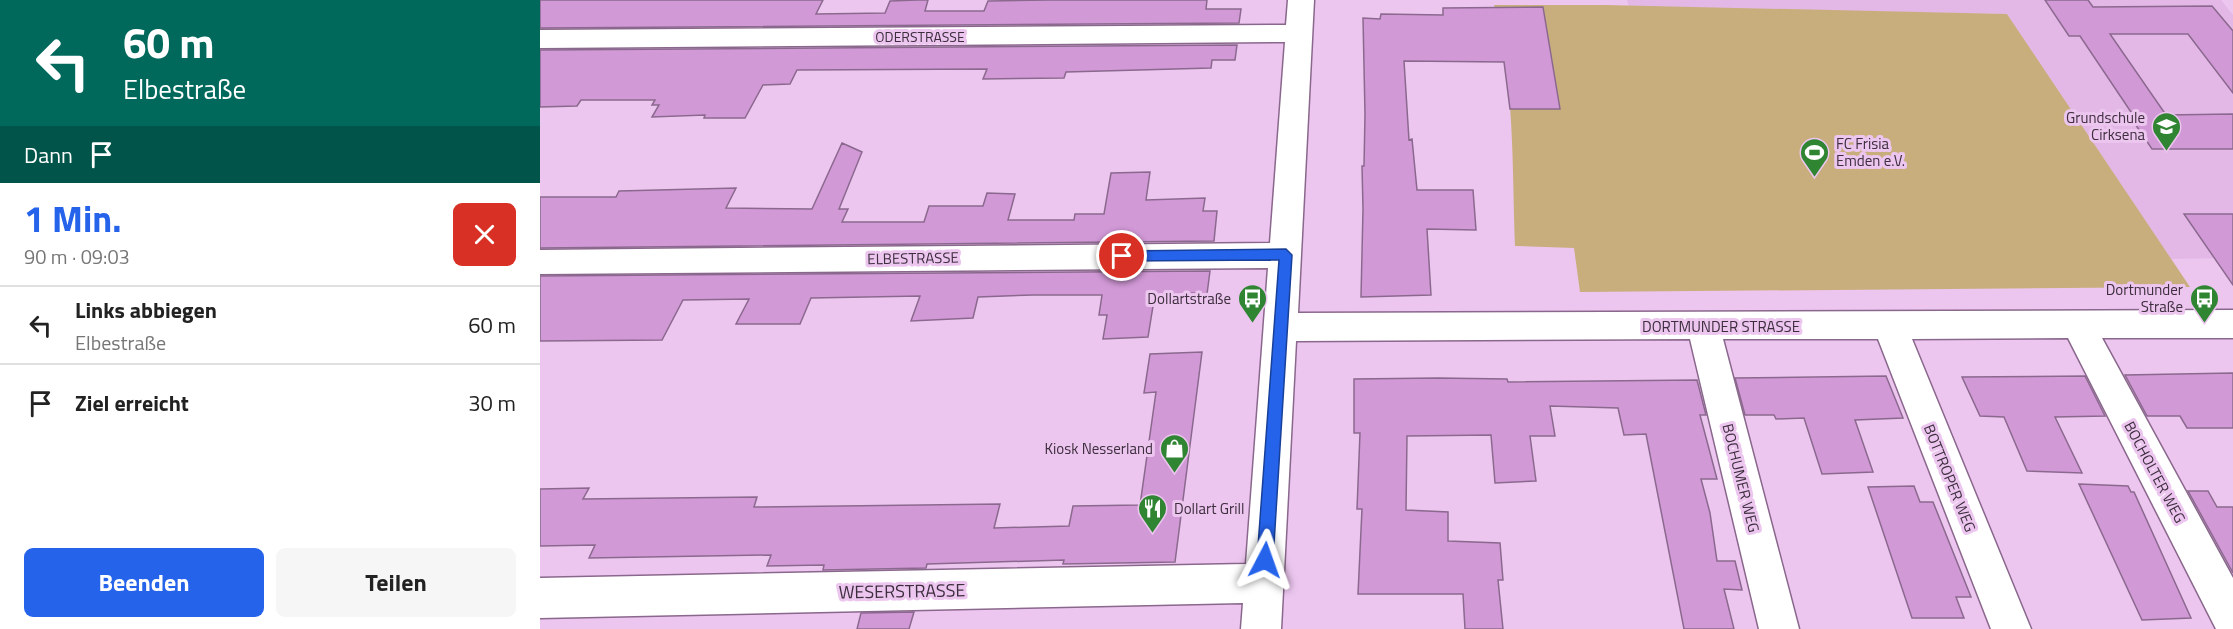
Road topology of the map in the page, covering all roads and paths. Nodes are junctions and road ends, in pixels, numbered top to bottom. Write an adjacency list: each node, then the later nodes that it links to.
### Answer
1 (1301, 0): 2 (street)
2 (1300, 33): 3 (street, ODERSTRASSE); 4 (street)
3 (540, 39)
4 (1286, 255): 5 (street, ELBESTRASSE); 10 (street)
5 (540, 262)
6 (2233, 324): 7 (street, DORTMUNDER STRASSE)
7 (2078, 325): 9 (street, DORTMUNDER STRASSE); 13 (street, BOCHOLTER WEG)
8 (1703, 326): 9 (street, DORTMUNDER STRASSE); 10 (street, DORTMUNDER STRASSE); 15 (street, BOCHUMER WEG)
9 (1892, 326): 16 (street, BOTTROPER WEG)
10 (1282, 327): 11 (street)
11 (1264, 583): 12 (street, WESERSTRASSE); 14 (street)
12 (540, 598)
13 (2233, 619)
14 (1261, 629)
15 (1779, 629)
16 (2012, 629)

